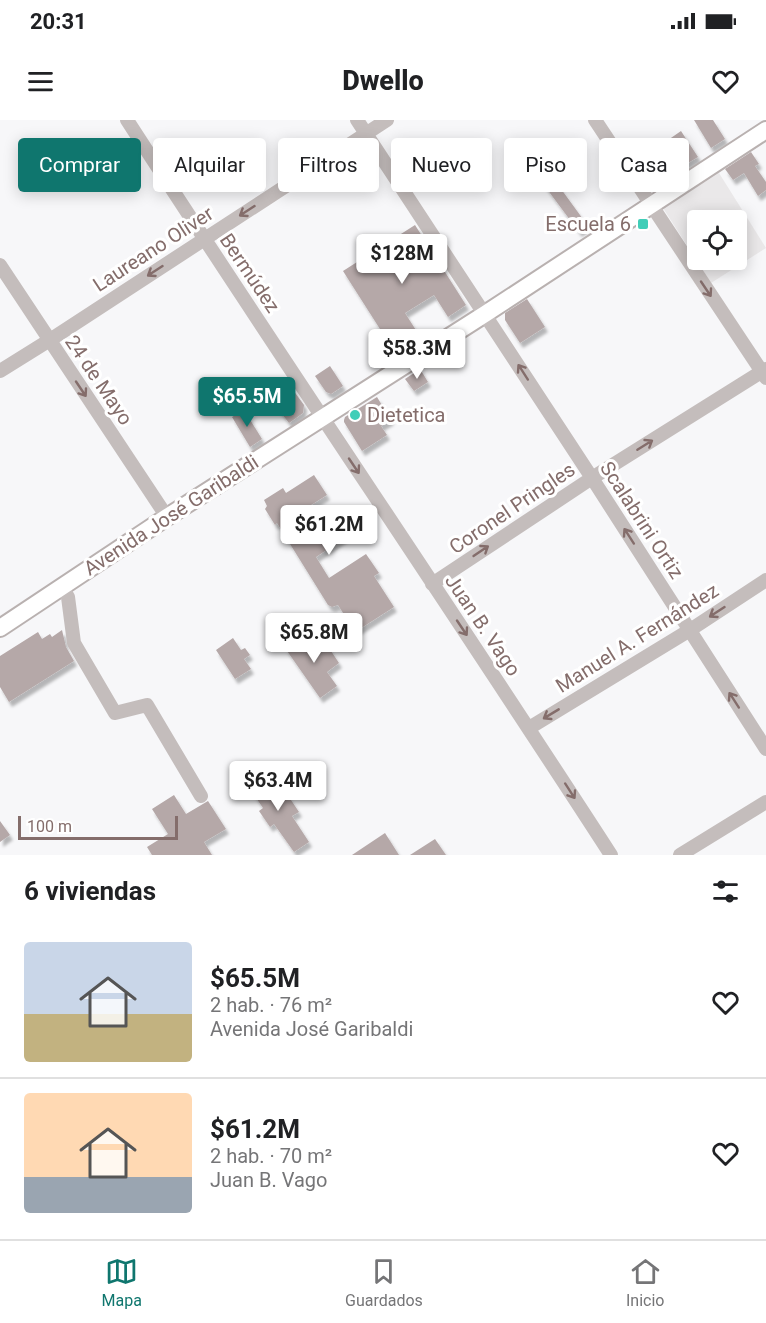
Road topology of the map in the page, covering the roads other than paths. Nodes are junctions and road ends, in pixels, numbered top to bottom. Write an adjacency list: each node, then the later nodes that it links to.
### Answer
1 (127, 120): 8 (street, Bermúdez)
2 (357, 120): 6 (street, Scalabrini Ortiz)
3 (387, 120): 6 (street, Laureano Oliver)
4 (595, 120): 7 (street)
5 (766, 130): 7 (main road, Avenida José Garibaldi)
6 (366, 133): 8 (street, Laureano Oliver, one-way to 8); 10 (street, Scalabrini Ortiz)
7 (651, 205): 10 (main road, Avenida José Garibaldi); 13 (street, one-way to 13)
8 (204, 239): 11 (street, Laureano Oliver, one-way to 11); 14 (street, Bermúdez)
9 (0, 265): 11 (street, 24 de Mayo)
10 (484, 314): 14 (main road, Avenida José Garibaldi); 15 (street, Scalabrini Ortiz, one-way to 10)
11 (49, 340): 12 (street, Laureano Oliver); 16 (street, 24 de Mayo, one-way to 16)
12 (0, 371)
13 (765, 373): 15 (street, Coronel Pringles, one-way to 13)
14 (322, 417): 16 (main road, Avenida José Garibaldi); 18 (street, Juan B. Vago, one-way to 18)
15 (592, 478): 18 (street, Coronel Pringles, one-way to 15); 21 (street, Scalabrini Ortiz, one-way to 15)
16 (167, 517): 19 (main road, Avenida José Garibaldi)
17 (766, 580): 21 (street, Manuel A. Fernández, one-way to 21)
18 (432, 584): 22 (street, Juan B. Vago, one-way to 22)
19 (62, 587): 20 (main road, Avenida José Garibaldi); 24 (street)
20 (1, 626)
21 (690, 630): 22 (street, Manuel A. Fernández, one-way to 22); 23 (street, Scalabrini Ortiz, one-way to 21)
22 (529, 728): 26 (street, Juan B. Vago, one-way to 26)
23 (766, 749)
24 (201, 796)
25 (766, 802): 27 (street)
26 (611, 855)
27 (680, 855)

